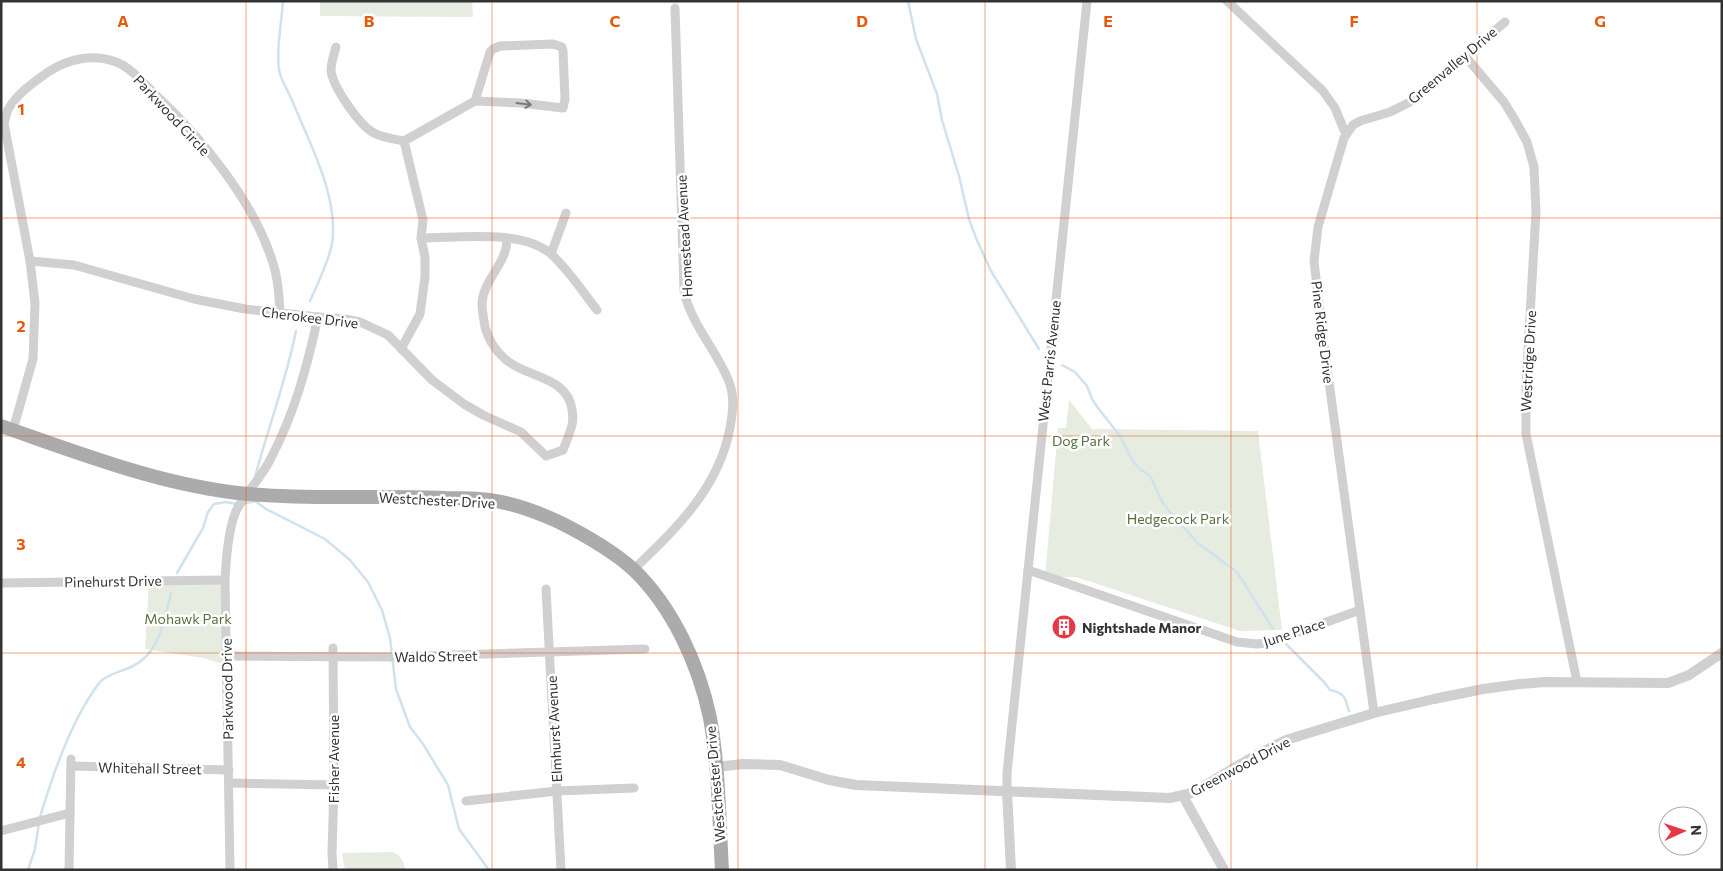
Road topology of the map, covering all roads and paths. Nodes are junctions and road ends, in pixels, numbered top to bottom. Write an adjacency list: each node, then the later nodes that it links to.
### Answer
1 (1087, 1): 22 (street, West Parris Avenue)
2 (1227, 1): 8 (street)
3 (675, 8): 21 (street, Homestead Avenue)
4 (1505, 22): 6 (street, Greenvalley Drive)
5 (336, 47): 9 (street)
6 (1465, 56): 8 (street, Greenvalley Drive); 32 (street, Westridge Drive)
7 (475, 101): 7 (street, one-way to 7); 9 (street)
8 (1346, 133): 26 (street, Pine Ridge Drive)
9 (404, 141): 11 (street)
10 (566, 213): 13 (street)
11 (421, 238): 12 (street); 18 (street)
12 (507, 238): 13 (street); 18 (street, Cherokee Drive)
13 (551, 254): 15 (street)
14 (30, 261): 16 (street, Cherokee Drive); 16 (street, Parkwood Circle); 19 (street, Parkwood Circle)
15 (597, 310)
16 (280, 313): 17 (street, Cherokee Drive)
17 (318, 317): 18 (street, Cherokee Drive); 20 (street, Parkwood Drive)
18 (401, 349)
19 (7, 428): 20 (main road, Westchester Drive)
20 (248, 494): 21 (main road, Westchester Drive); 23 (street, Parkwood Drive)
21 (633, 570): 34 (main road, Westchester Drive)
22 (1028, 570): 26 (street, June Place); 39 (street, West Parris Avenue)
23 (225, 580): 24 (street, Pinehurst Drive); 31 (street, Parkwood Drive)
24 (1, 583)
25 (546, 589): 29 (street, Elmhurst Avenue)
26 (1360, 610): 33 (street, Pine Ridge Drive)
27 (646, 649): 29 (street, Waldo Street)
28 (332, 653): 29 (street, Waldo Street); 31 (street, Waldo Street); 37 (street, Fisher Avenue)
29 (550, 653): 40 (street, Elmhurst Avenue)
30 (1722, 653): 32 (street, Greenwood Drive)
31 (227, 656): 35 (street, Parkwood Drive)
32 (1578, 682): 33 (street, Greenwood Drive)
33 (1374, 713): 41 (street, Greenwood Drive)
34 (716, 767): 39 (street, Greenwood Drive); 49 (main road, Westchester Drive)
35 (228, 770): 36 (street, Parkwood Drive); 43 (street, Whitehall Street)
36 (228, 783): 37 (street); 46 (street, Parkwood Drive)
37 (334, 784): 47 (street, Fisher Avenue)
38 (634, 788): 40 (street)
39 (1007, 791): 41 (street, Greenwood Drive); 50 (street, West Parris Avenue)
40 (557, 792): 42 (street); 48 (street, Elmhurst Avenue)
41 (1183, 796): 51 (street)
42 (466, 801)
43 (70, 813): 44 (street); 45 (street)
44 (1, 831)
45 (69, 870)
46 (230, 870)
47 (334, 870)
48 (561, 870)
49 (722, 870)
50 (1011, 870)
51 (1224, 870)

